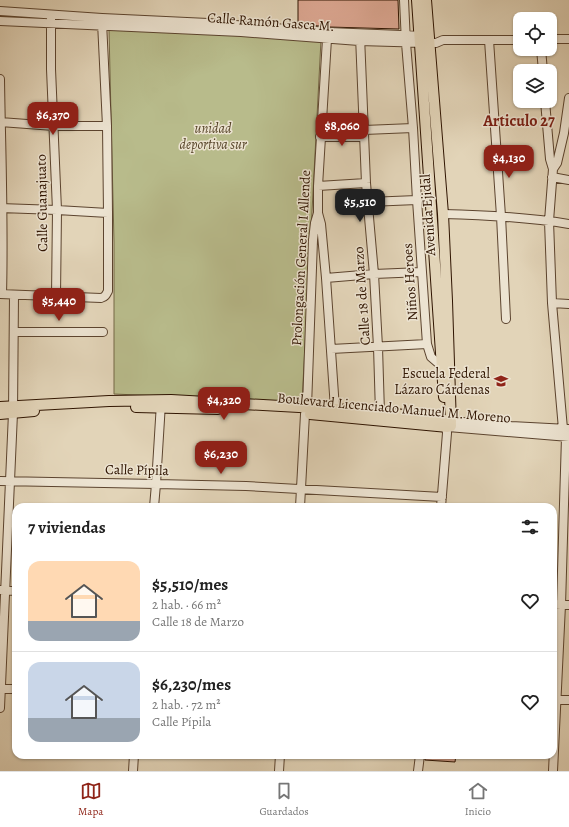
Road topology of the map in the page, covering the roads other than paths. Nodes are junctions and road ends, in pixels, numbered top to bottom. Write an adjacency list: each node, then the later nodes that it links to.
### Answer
1 (404, 0): 11 (street, Niños Heroes)
2 (417, 0): 14 (main road, Avenida Ejidal)
3 (426, 0): 14 (main road, Avenida Ejidal)
4 (0, 12): 5 (street)
5 (52, 14): 7 (street); 8 (street, Calle Guanajuato)
6 (0, 21): 8 (street)
7 (100, 23): 8 (street); 9 (street, Calle Ramón Gasca M.); 22 (street)
8 (50, 24): 21 (street, Calle Guanajuato)
9 (328, 36): 10 (street, Calle Ramón Gasca M.); 26 (street, Prolongación General I Allende)
10 (360, 37): 11 (street, Calle Ramón Gasca M.); 24 (street, Calle 18 de Marzo)
11 (405, 39): 14 (street, Calle Ramón Gasca M.); 23 (street, Niños Heroes)
12 (557, 39): 13 (street)
13 (569, 39)
14 (424, 40): 15 (street, Calle Ramón Gasca M.); 37 (main road, Avenida Ejidal); 55 (main road, Avenida Ejidal)
15 (489, 40): 16 (street, Calle Ramón Gasca M.); 38 (street)
16 (513, 40)
17 (0, 80): 20 (street)
18 (569, 98): 25 (street)
19 (546, 108): 27 (street)
20 (0, 122): 21 (street); 33 (street)
21 (54, 126): 22 (street); 34 (street, Calle Guanajuato)
22 (107, 126): 35 (street)
23 (413, 128): 24 (street); 31 (street, Niños Heroes)
24 (364, 133): 26 (street); 29 (street, Calle 18 de Marzo)
25 (566, 133): 27 (street)
26 (320, 137): 30 (street, Prolongación General I Allende)
27 (552, 173): 28 (street); 39 (street)
28 (569, 180)
29 (366, 183): 30 (street); 32 (street, Calle 18 de Marzo)
30 (318, 186): 36 (street, Prolongación General I Allende)
31 (417, 200): 32 (street); 41 (street, Niños Heroes)
32 (368, 202): 42 (street, Calle 18 de Marzo)
33 (1, 209): 34 (street); 44 (street)
34 (57, 210): 35 (street); 46 (street, Calle Guanajuato)
35 (108, 213): 46 (street)
36 (318, 213): 43 (street); 60 (street, Prolongación General I Allende)
37 (442, 214): 38 (street); 55 (main road, Avenida Ejidal)
38 (501, 216): 39 (street); 49 (street)
39 (549, 221): 40 (street); 47 (street)
40 (569, 224)
41 (422, 272): 42 (street); 52 (street, Niños Heroes)
42 (374, 274): 43 (street); 53 (street, Calle 18 de Marzo)
43 (326, 278): 54 (street)
44 (1, 294): 45 (street)
45 (14, 295): 46 (street); 50 (street)
46 (56, 296)
47 (552, 303): 48 (street); 64 (street)
48 (569, 304)
49 (506, 319)
50 (14, 332): 51 (street); 58 (street)
51 (103, 332)
52 (427, 344): 53 (street); 55 (street, Niños Heroes)
53 (378, 347): 54 (street); 61 (street, Calle 18 de Marzo)
54 (331, 349): 59 (street)
55 (446, 370): 63 (main road, Avenida Ejidal)
56 (161, 404): 58 (main road, Boulevard Licenciado Manuel M. Moreno); 60 (main road, Boulevard Licenciado Manuel M. Moreno); 67 (street)
57 (0, 407): 58 (main road, Boulevard Licenciado Manuel M. Moreno)
58 (13, 409): 62 (main road, Boulevard Licenciado Manuel M. Moreno); 66 (street)
59 (335, 409): 60 (main road, Boulevard Licenciado Manuel M. Moreno); 61 (main road, Boulevard Licenciado Manuel M. Moreno)
60 (306, 410): 63 (main road, Boulevard Licenciado Manuel M. Moreno); 68 (street, Prolongación General I Allende)
61 (380, 413): 63 (main road, Boulevard Licenciado Manuel M. Moreno)
62 (0, 414)
63 (448, 426): 64 (street, Boulevard Licenciado Manuel M. Moreno); 69 (street)
64 (567, 433): 74 (street)
65 (0, 481): 66 (street, Calle Pípila)
66 (10, 481): 67 (street, Calle Pípila); 73 (street)
67 (156, 484): 68 (street, Calle Pípila); 70 (street)
68 (301, 489): 69 (street, Calle Pípila); 71 (street, Prolongación General I Allende)
69 (442, 497): 72 (street)
70 (154, 503)
71 (300, 503)
72 (441, 503)
73 (3, 590): 76 (street)
74 (561, 604): 75 (street)
75 (557, 668)
76 (1, 689): 77 (street); 80 (street)
77 (12, 689)
78 (557, 700): 79 (street)
79 (569, 700)
80 (0, 708)
81 (134, 759): 85 (street)
82 (280, 759): 86 (street)
83 (420, 759): 87 (street)
84 (553, 759): 88 (street)
85 (133, 771)
86 (279, 771)
87 (418, 771)
88 (553, 771)

